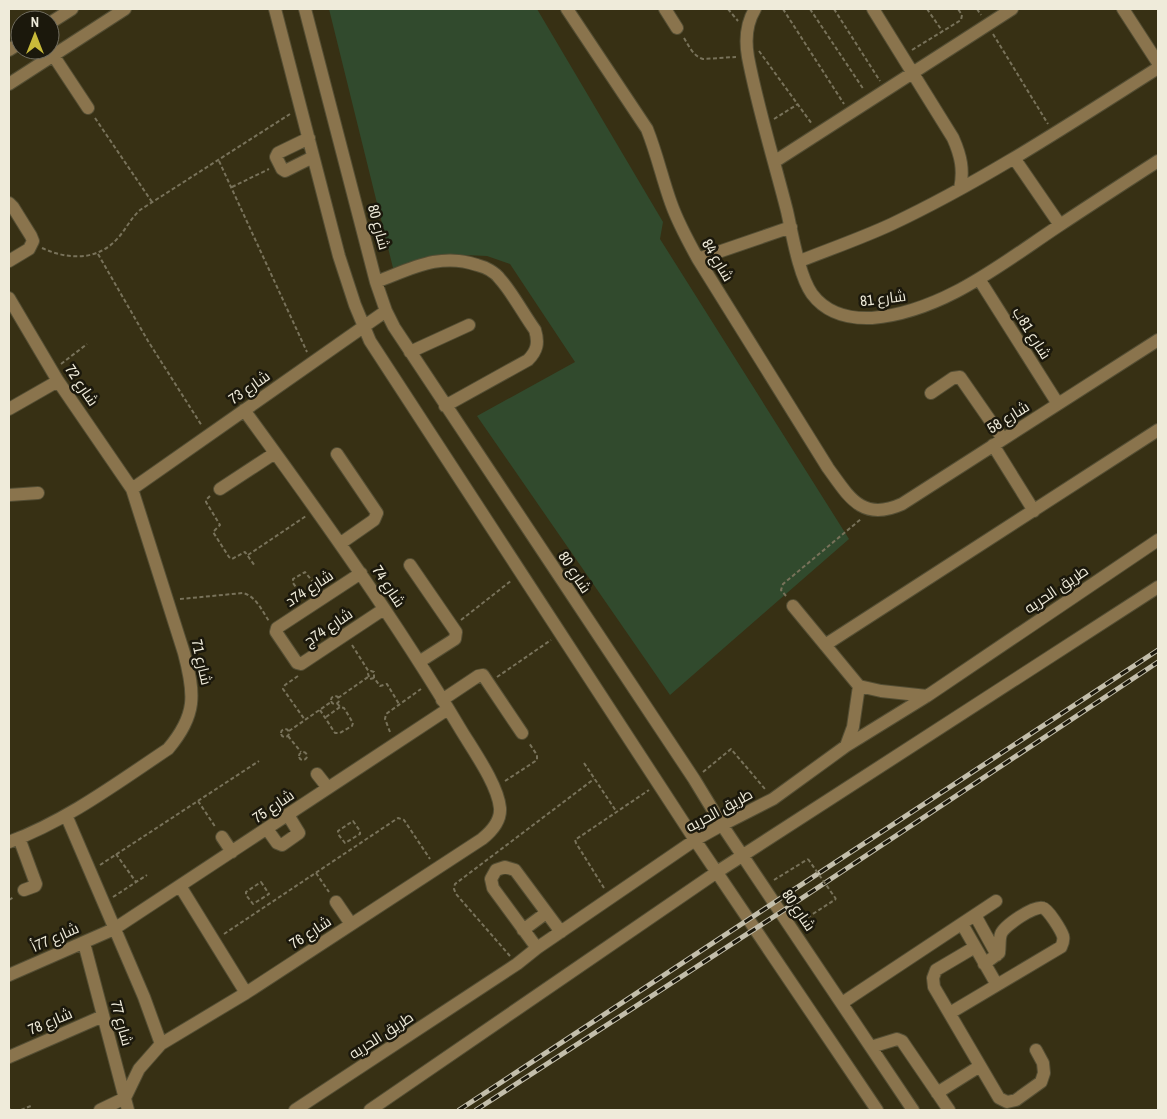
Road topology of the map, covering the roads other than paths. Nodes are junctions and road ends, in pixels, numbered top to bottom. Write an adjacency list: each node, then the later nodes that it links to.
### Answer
1 (72, 9): 11 (street)
2 (125, 9): 13 (street)
3 (276, 9): 21 (street)
4 (305, 9): 34 (street, شارع 80)
5 (567, 9): 30 (street, شارع 84)
6 (665, 9): 12 (street)
7 (755, 9): 25 (street, شارع 81)
8 (873, 9): 18 (street)
9 (1012, 9): 18 (street)
10 (1123, 9): 16 (street)
11 (60, 17)
12 (677, 28)
13 (60, 51)
14 (45, 60): 19 (street)
15 (56, 60): 20 (street)
16 (1158, 63)
17 (1158, 68): 23 (street)
18 (913, 73): 25 (street); 26 (street)
19 (9, 84)
20 (88, 108)
21 (309, 138): 22 (street); 22 (street)
22 (313, 158): 38 (street)
23 (1014, 158): 26 (street); 28 (street)
24 (1158, 161): 28 (street, شارع 81)
25 (774, 162): 29 (street, شارع 81)
26 (960, 189): 31 (street)
27 (9, 203): 32 (street)
28 (1060, 225): 33 (street, شارع 81)
29 (791, 227): 30 (street); 31 (street, شارع 81)
30 (698, 259): 55 (street, شارع 84)
31 (800, 261): 33 (street, شارع 81)
32 (9, 262)
33 (979, 279): 43 (street, شارع 81ب)
34 (376, 282): 36 (street, شارع 80); 45 (street)
35 (9, 298): 41 (street, شارع 72)
36 (386, 311): 38 (street, شارع 73); 40 (street, شارع 80)
37 (469, 326): 40 (street)
38 (363, 327): 46 (street, شارع 73); 81 (street)
39 (1158, 340): 43 (street, شارع 58)
40 (410, 352): 45 (street, شارع 80)
41 (55, 376): 44 (street); 51 (street, شارع 72)
42 (931, 393): 48 (street)
43 (1058, 404): 48 (street, شارع 58)
44 (10, 406)
45 (446, 406): 77 (street, شارع 80)
46 (244, 410): 49 (street, شارع 74); 51 (street, شارع 73)
47 (1158, 430): 56 (street)
48 (998, 442): 55 (street, شارع 58); 56 (street)
49 (275, 453): 52 (street); 58 (street, شارع 74)
50 (337, 454): 58 (street)
51 (132, 489): 76 (street, شارع 71)
52 (220, 489)
53 (38, 493): 54 (street)
54 (9, 495)
55 (870, 510)
56 (1034, 511): 65 (street)
57 (1158, 540): 68 (street, طريق الحريه)
58 (341, 543): 60 (street, شارع 74)
59 (410, 565): 66 (street)
60 (360, 573): 63 (street, شارع 74); 64 (street, شارع 74د)
61 (1158, 586): 83 (street)
62 (793, 606): 65 (street)
63 (384, 609): 64 (street, شارع 74ج); 66 (street, شارع 74)
64 (276, 630)
65 (825, 645): 67 (street)
66 (419, 662): 69 (street, شارع 74)
67 (859, 686): 68 (street); 71 (street)
68 (926, 696): 71 (street, طريق الحريه)
69 (445, 704): 70 (street, شارع 75); 73 (street, شارع 75); 74 (street, شارع 74)
70 (522, 733)
71 (846, 746): 77 (street, طريق الحريه)
72 (317, 774): 73 (street)
73 (328, 788): 75 (street, شارع 75)
74 (494, 788): 91 (street, شارع 76)
75 (288, 815): 78 (street, شارع 75); 78 (street)
76 (66, 816): 80 (street, شارع 71); 93 (street)
77 (722, 825): 81 (street, طريق الحريه); 83 (street, شارع 80)
78 (267, 829): 82 (street, شارع 75)
79 (222, 837): 82 (street)
80 (14, 840): 86 (street)
81 (695, 840): 84 (street); 95 (street, طريق الحريه)
82 (232, 852): 85 (street, شارع 75)
83 (742, 855): 84 (street); 104 (street, شارع 80)
84 (717, 872): 116 (street); 117 (street)
85 (180, 886): 93 (street, شارع 75); 103 (street)
86 (24, 890)
87 (996, 901): 90 (street)
88 (336, 902): 91 (street)
89 (546, 913): 94 (street); 94 (street); 95 (street)
90 (975, 915): 92 (street); 99 (street)
91 (351, 924): 103 (street, شارع 76)
92 (962, 924): 97 (street); 104 (street)
93 (114, 929): 96 (street, شارع 77أ); 107 (street)
94 (523, 930): 98 (street)
95 (561, 932): 98 (street, طريق الحريه)
96 (84, 943): 101 (street, شارع 77أ); 106 (street, شارع 77)
97 (975, 947): 100 (street); 105 (street)
98 (537, 948): 115 (street, طريق الحريه)
99 (997, 956): 100 (street); 102 (street)
100 (984, 964): 102 (street)
101 (9, 975)
102 (996, 985): 105 (street)
103 (246, 993): 107 (street, شارع 76)
104 (842, 1003): 108 (street, شارع 80)
105 (950, 1013): 111 (street)
106 (103, 1016): 110 (street, شارع 78); 113 (street, شارع 77)
107 (161, 1044): 113 (street, شارع 76)
108 (871, 1047): 112 (street); 118 (street, شارع 80)
109 (1036, 1050): 111 (street)
110 (9, 1057)
111 (980, 1066): 112 (street)
112 (937, 1093): 119 (street)
113 (126, 1104): 114 (street)
114 (100, 1110)
115 (295, 1110)
116 (370, 1110)
117 (877, 1110)
118 (913, 1110)
119 (949, 1110)

